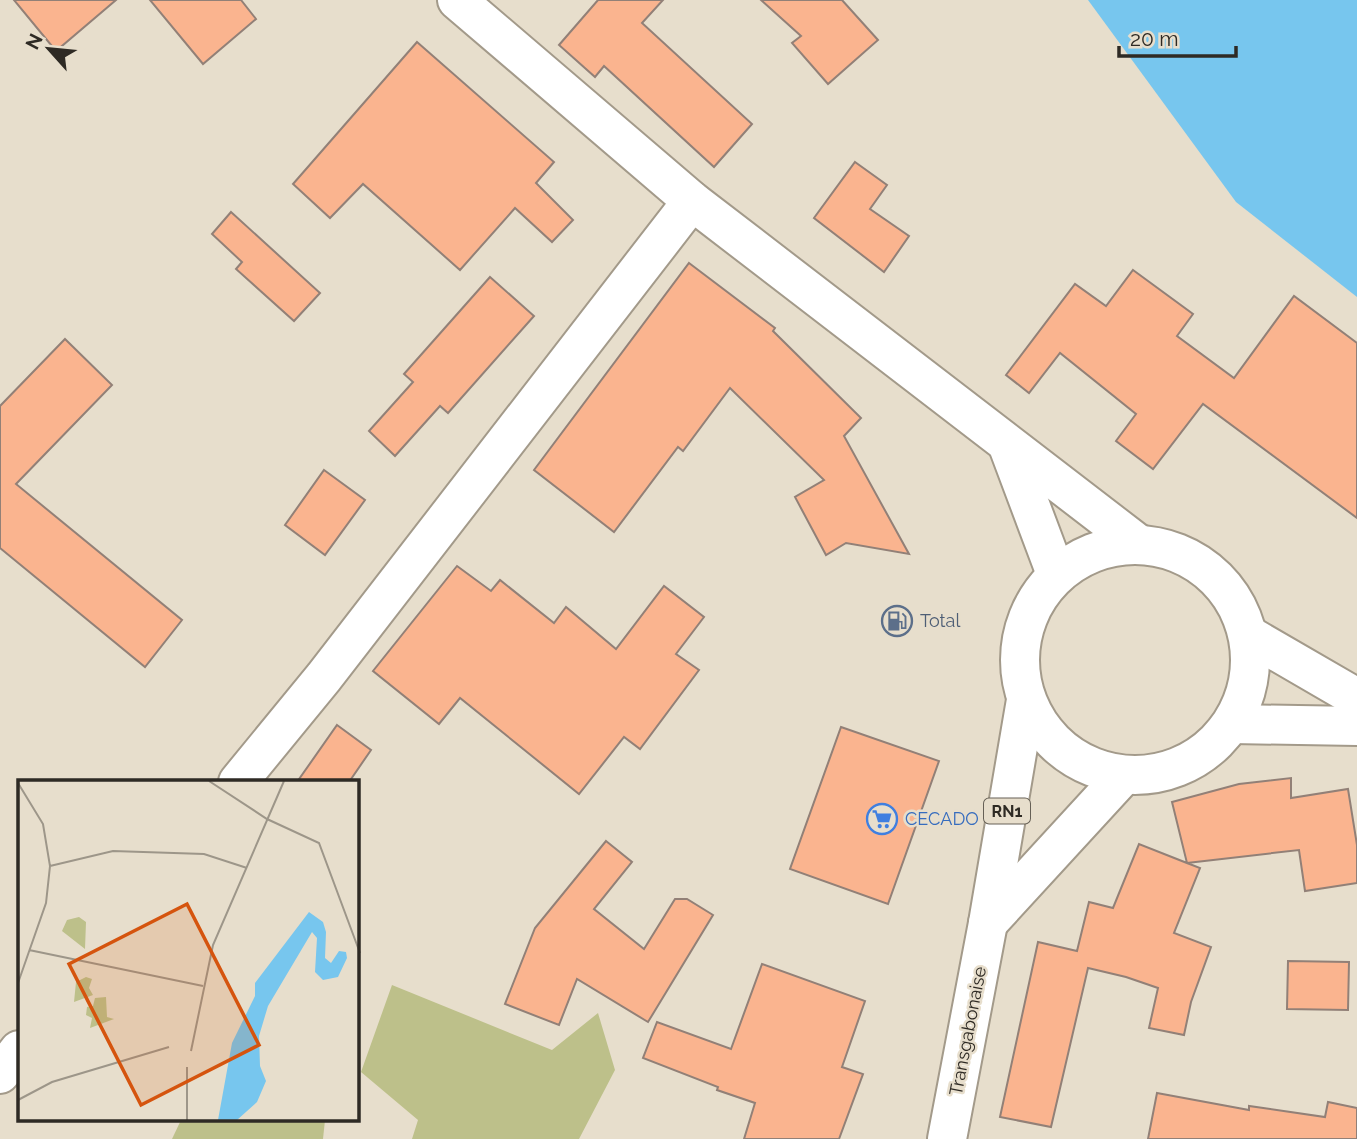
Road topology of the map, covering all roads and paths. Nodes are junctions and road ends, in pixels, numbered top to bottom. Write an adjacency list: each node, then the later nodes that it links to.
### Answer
1 (457, 0): 2 (main road)
2 (692, 201): 3 (main road); 12 (main road)
3 (1008, 446): 4 (main road); 5 (main road)
4 (1137, 543): 5 (main road); 6 (main road)
5 (1056, 574): 8 (main road)
6 (1250, 636): 7 (main road); 9 (main road)
7 (1357, 698)
8 (1026, 699): 11 (main road); 13 (main road, Transgabonaise / RN1)
9 (1232, 724): 10 (main road); 11 (main road)
10 (1357, 726)
11 (1123, 776): 13 (main road)
12 (240, 780)
13 (988, 923): 16 (main road, Transgabonaise / RN1)
14 (18, 1051): 15 (main road)
15 (0, 1074)
16 (947, 1139)

